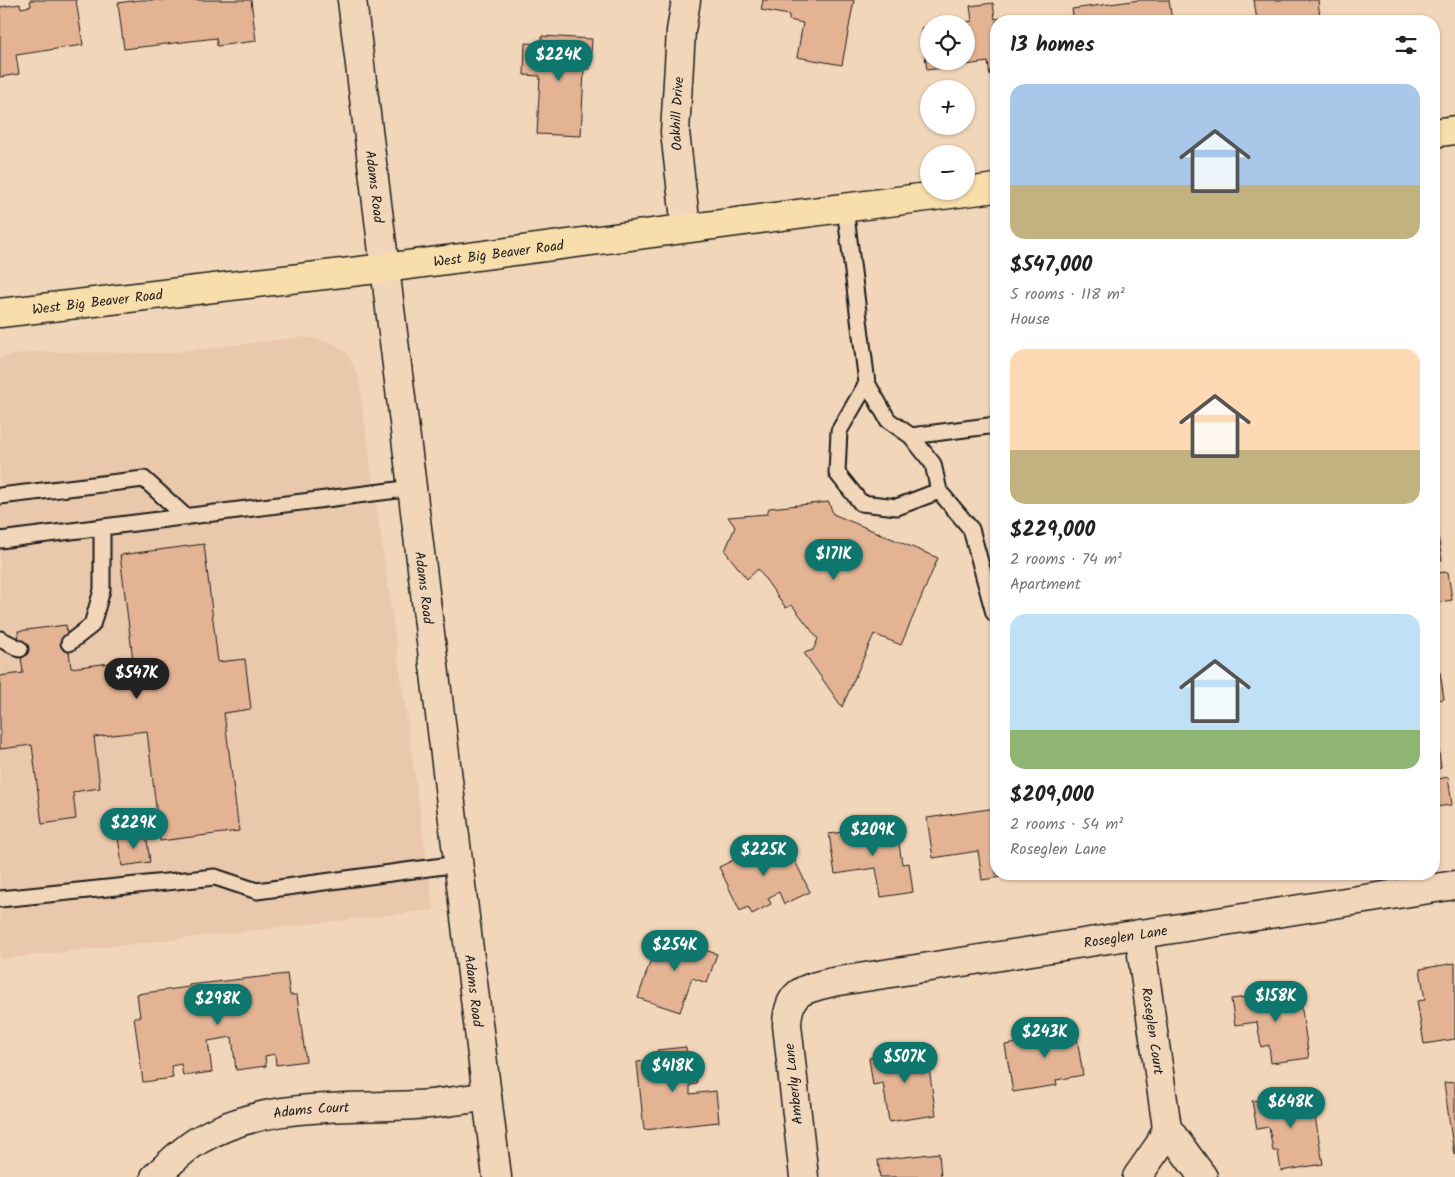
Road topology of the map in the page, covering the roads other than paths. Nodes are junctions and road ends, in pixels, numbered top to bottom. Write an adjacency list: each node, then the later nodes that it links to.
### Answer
1 (352, 0): 8 (street, Adams Road)
2 (686, 0): 7 (street, Oakhill Drive)
3 (1455, 130): 4 (main road)
4 (1440, 132)
5 (990, 189): 6 (main road, West Big Beaver Road)
6 (845, 208): 7 (main road, West Big Beaver Road); 10 (lane)
7 (686, 228): 8 (main road, West Big Beaver Road)
8 (385, 268): 9 (main road, West Big Beaver Road); 13 (street, Adams Road)
9 (0, 313)
10 (867, 383): 12 (lane); 14 (lane)
11 (990, 426): 12 (lane)
12 (911, 436): 14 (lane)
13 (413, 488): 16 (lane); 23 (street, Adams Road)
14 (939, 492): 19 (lane)
15 (0, 496): 16 (lane)
16 (186, 517): 17 (lane)
17 (102, 528): 18 (lane); 21 (lane)
18 (0, 540)
19 (990, 598)
20 (0, 638): 22 (lane)
21 (69, 643)
22 (20, 649)
23 (458, 864): 25 (lane); 28 (street, Adams Road)
24 (1455, 885): 26 (street, Roseglen Lane)
25 (0, 899)
26 (1139, 934): 27 (street, Roseglen Lane); 29 (street, Roseglen Court)
27 (797, 993): 32 (street, Amberly Lane)
28 (487, 1096): 30 (street, Adams Court); 31 (street, Adams Road)
29 (1167, 1128): 33 (street); 34 (street, Roseglen Court)
30 (155, 1177)
31 (497, 1177)
32 (804, 1177)
33 (1136, 1177)
34 (1203, 1177)

